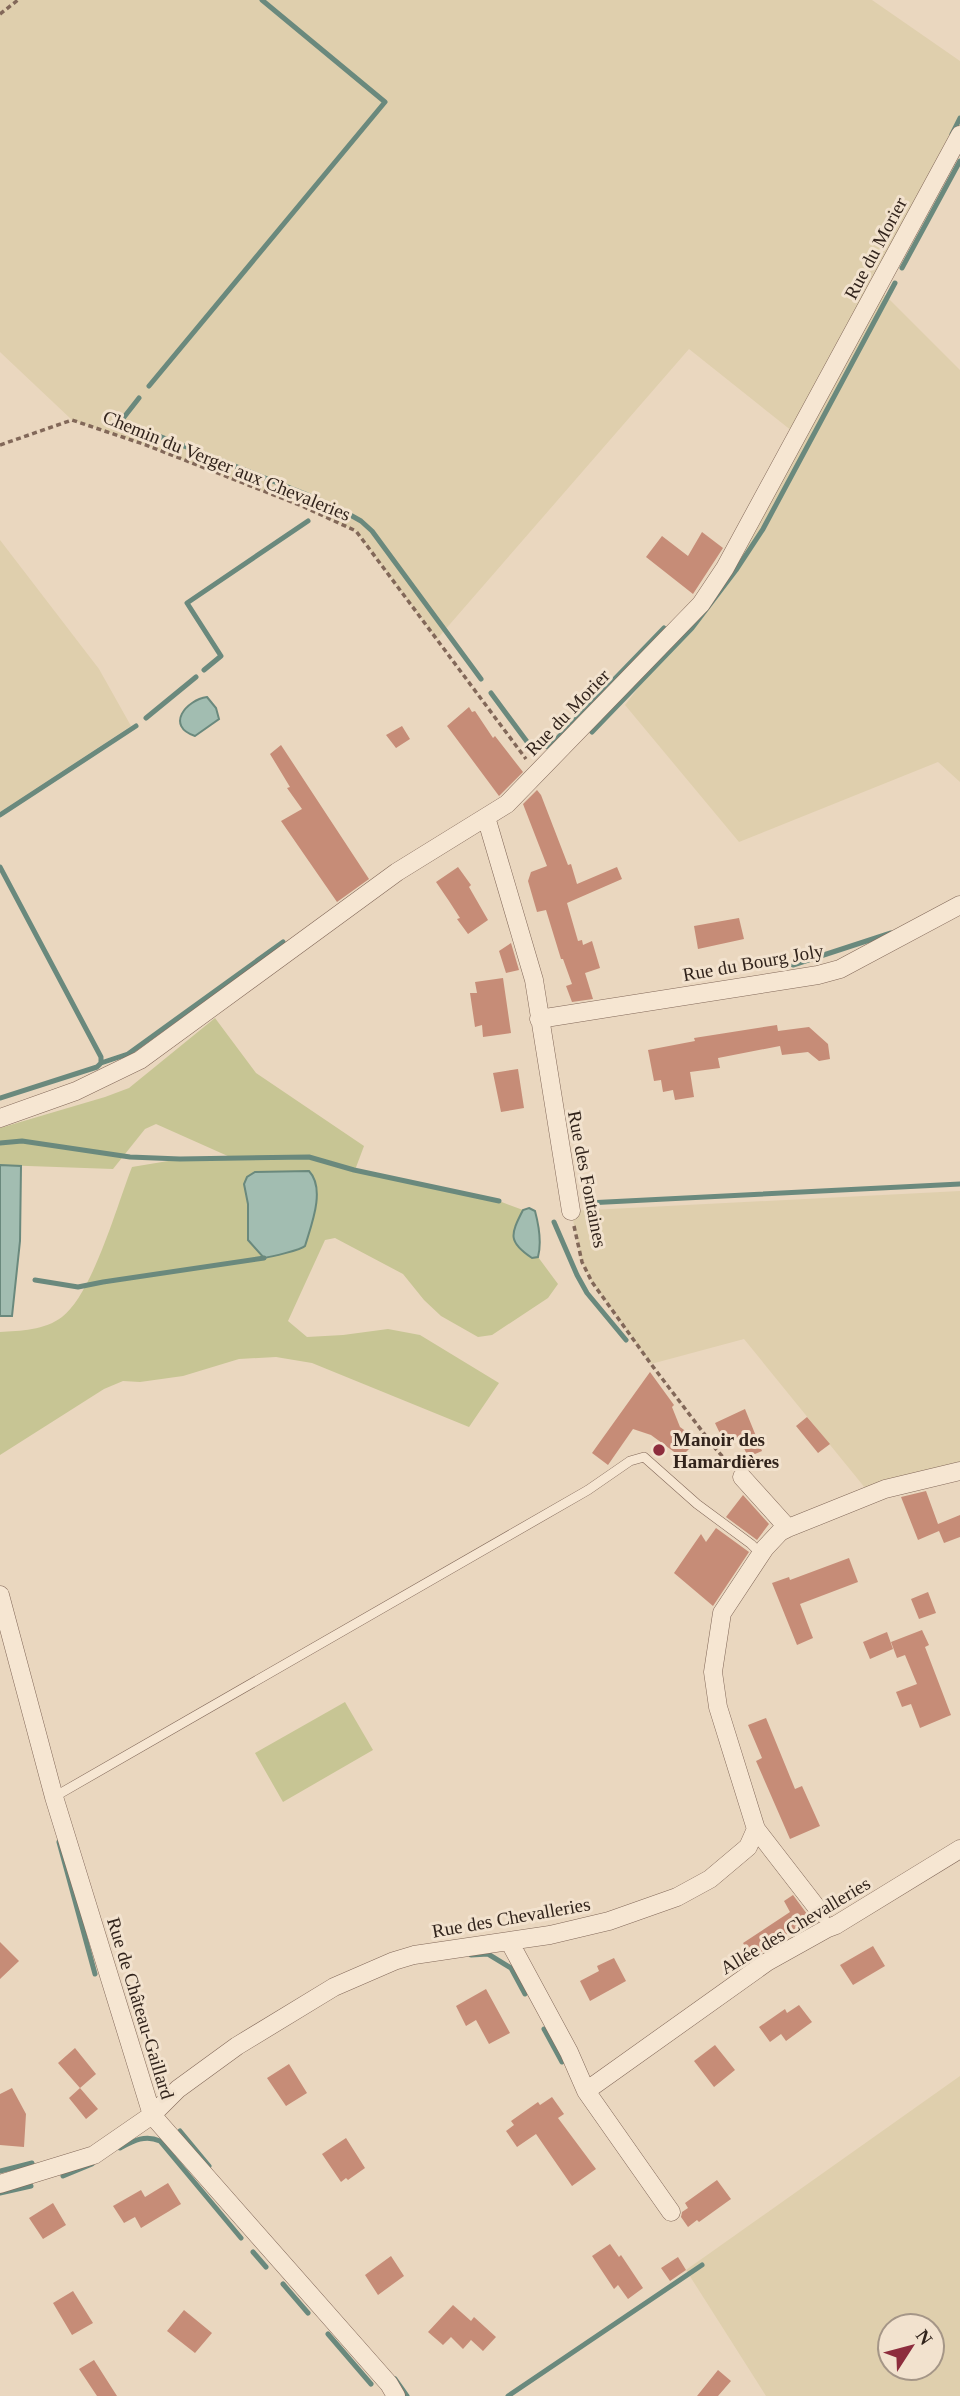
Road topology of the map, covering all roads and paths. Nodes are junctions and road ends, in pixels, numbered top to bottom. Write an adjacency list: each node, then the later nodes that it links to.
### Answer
1 (18, 0): 2 (path)
2 (0, 14)
3 (960, 135): 5 (street, Rue du Morier)
4 (0, 445): 5 (path, Chemin du Verger aux Chevaleries)
5 (537, 773): 6 (street, Rue du Morier)
6 (486, 817): 8 (street, Rue des Fontaines); 9 (street, Rue du Morier)
7 (960, 905): 8 (street, Rue du Bourg Joly)
8 (539, 1018): 10 (street, Rue des Fontaines)
9 (0, 1118)
10 (570, 1211): 12 (path, Rue des Fontaines)
11 (960, 1471): 13 (street)
12 (742, 1477): 13 (street)
13 (788, 1528): 14 (street)
14 (761, 1554): 16 (lane); 17 (street)
15 (0, 1595): 16 (street, Rue de Château-Gaillard)
16 (54, 1797): 22 (street, Rue de Château-Gaillard)
17 (756, 1829): 19 (street); 20 (street, Rue des Chevalleries)
18 (960, 1849): 21 (street, Allée des Chevalleries)
19 (821, 1913)
20 (509, 1941): 21 (street); 22 (street, Rue des Chevalleries)
21 (586, 2091): 24 (street)
22 (152, 2115): 23 (street, Rue des Chevalleries); 25 (street, Rue de Château-Gaillard)
23 (0, 2184)
24 (671, 2212)
25 (396, 2396)

